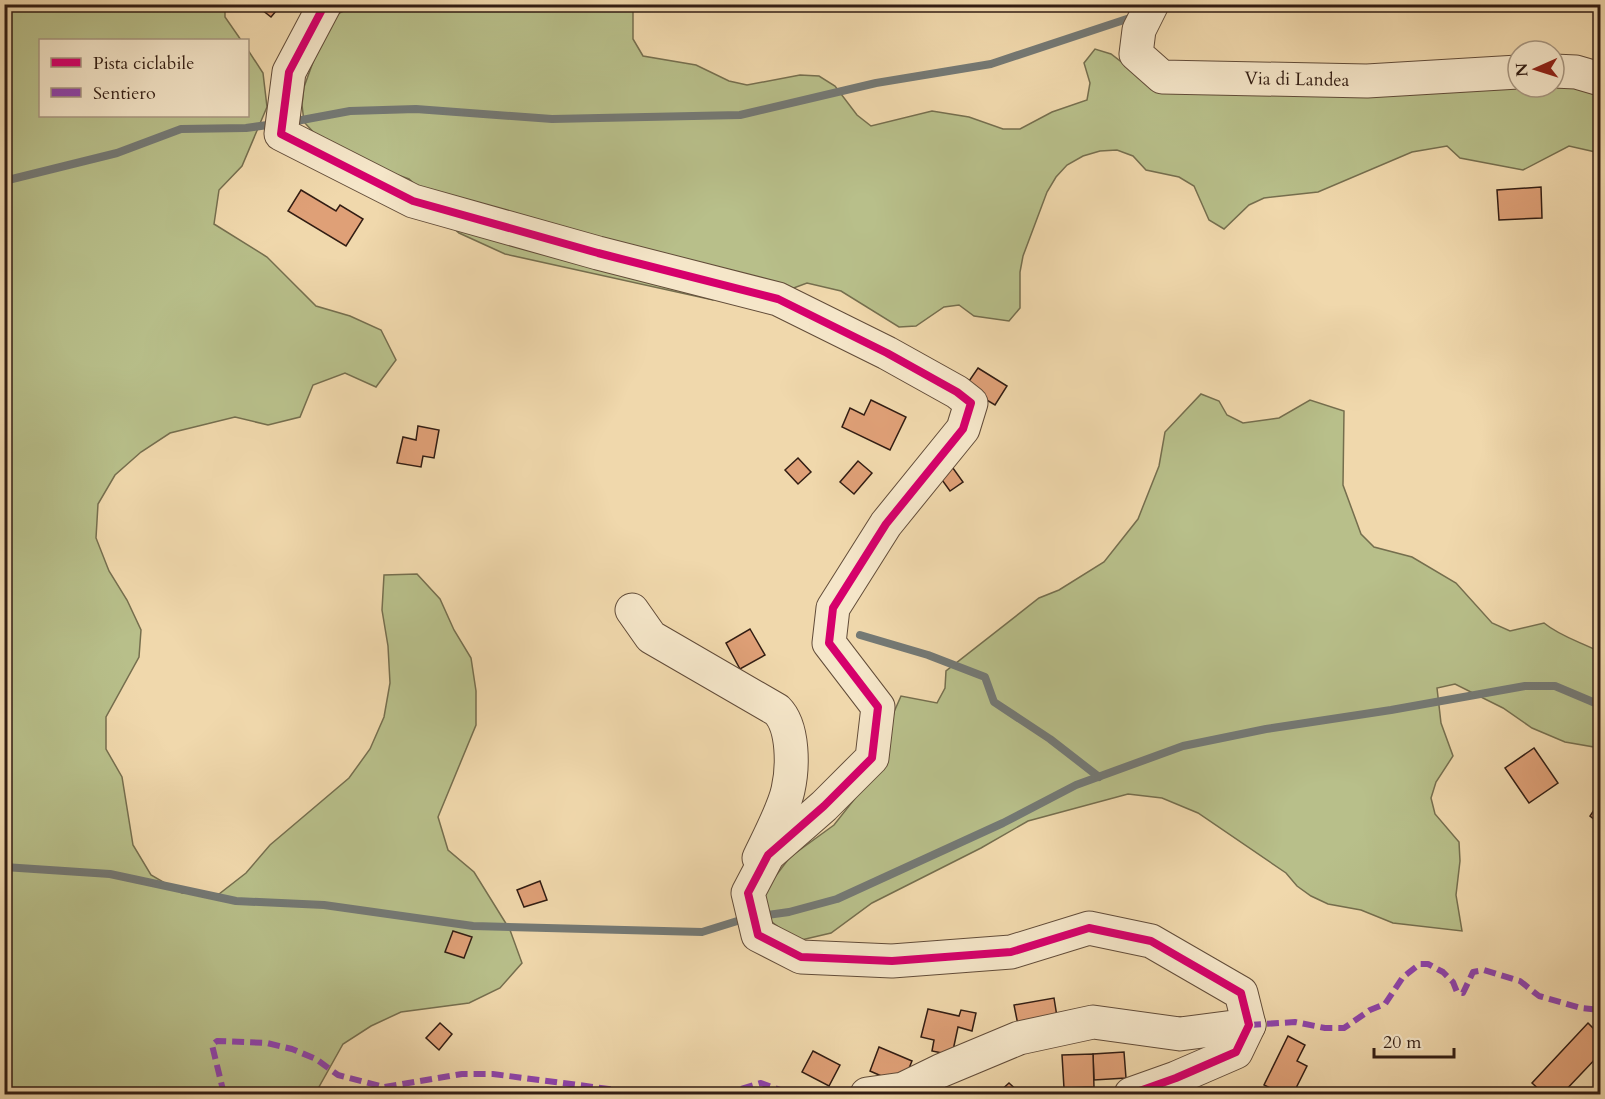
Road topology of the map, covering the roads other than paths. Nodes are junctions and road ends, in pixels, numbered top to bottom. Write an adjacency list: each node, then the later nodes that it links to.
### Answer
1 (325, 4): 7 (street)
2 (1152, 4): 4 (street, Via di Landea)
3 (1566, 72): 5 (street)
4 (1506, 73)
5 (1600, 79)
6 (632, 610): 7 (street)
7 (758, 875): 8 (street)
8 (1249, 1025): 9 (street); 10 (street)
9 (867, 1095)
10 (1131, 1095)

